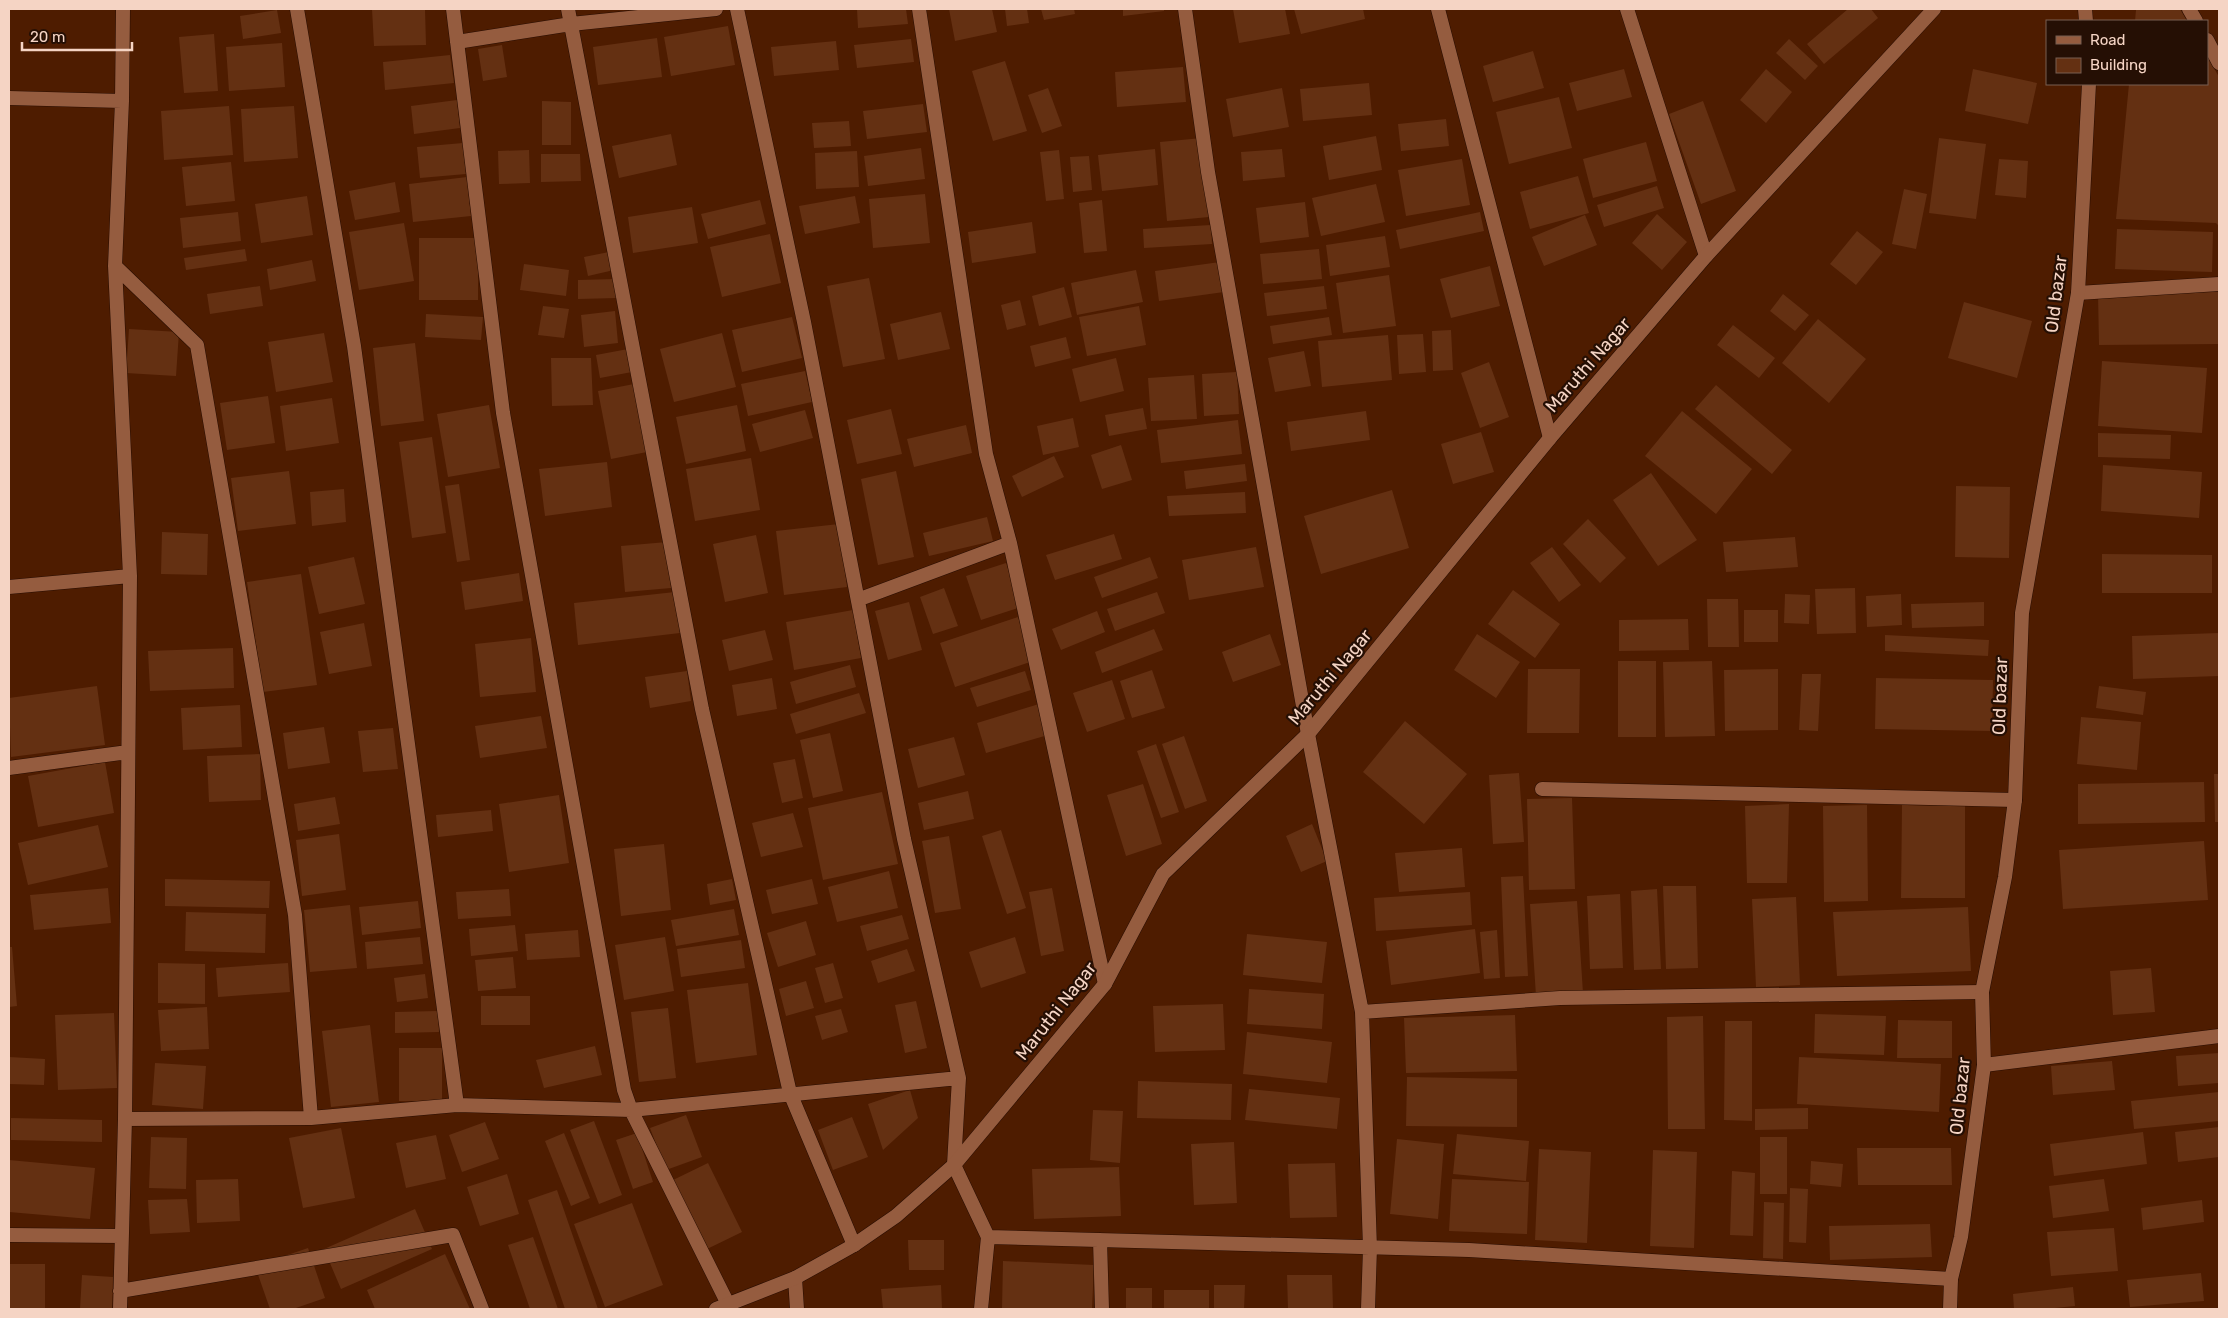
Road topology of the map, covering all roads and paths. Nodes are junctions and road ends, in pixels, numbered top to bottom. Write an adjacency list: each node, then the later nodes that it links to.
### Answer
1 (123, 9): 20 (street)
2 (297, 9): 42 (street)
3 (453, 9): 15 (street)
4 (568, 9): 14 (street)
5 (716, 9): 14 (street)
6 (737, 9): 29 (street)
7 (919, 9): 26 (street)
8 (1184, 9): 30 (street)
9 (1438, 9): 25 (street)
10 (1627, 9): 21 (street)
11 (1934, 9): 21 (street, Maruthi Nagar)
12 (2189, 9): 13 (street)
13 (2195, 20)
14 (571, 24): 15 (street); 41 (street)
15 (456, 42): 43 (street)
16 (2208, 42): 17 (street)
17 (2219, 62)
18 (2090, 85): 24 (street, Old bazar)
19 (9, 98): 20 (street)
20 (122, 101): 22 (street)
21 (1706, 256): 25 (street, Maruthi Nagar)
22 (115, 266): 27 (street); 44 (street)
23 (2219, 284): 24 (street)
24 (2078, 293): 34 (street, Old bazar)
25 (1550, 438): 30 (street, Maruthi Nagar)
26 (1010, 543): 29 (street); 35 (street)
27 (130, 576): 28 (street); 31 (street)
28 (9, 587)
29 (860, 599): 40 (street)
30 (1308, 734): 35 (street, Maruthi Nagar); 37 (street)
31 (128, 752): 32 (street); 45 (street)
32 (9, 768)
33 (1542, 789): 34 (street)
34 (2015, 800): 36 (street, Old bazar)
35 (1105, 984): 46 (street, Maruthi Nagar)
36 (1982, 992): 37 (street); 39 (street, Old bazar)
37 (1362, 1012): 52 (street)
38 (2219, 1036): 39 (street)
39 (1984, 1066): 54 (street, Old bazar)
40 (959, 1078): 41 (street); 46 (street)
41 (790, 1093): 43 (street); 51 (street)
42 (457, 1106): 43 (street); 44 (street)
43 (631, 1110): 56 (street)
44 (311, 1118): 45 (street)
45 (125, 1119): 48 (street)
46 (954, 1165): 49 (street); 51 (street, Maruthi Nagar)
47 (9, 1235): 48 (street)
48 (121, 1236): 55 (street)
49 (988, 1237): 50 (street); 60 (street)
50 (1100, 1240): 52 (street); 61 (street)
51 (854, 1245): 53 (street, Maruthi Nagar)
52 (1370, 1248): 54 (street); 62 (street)
53 (795, 1278): 56 (street, Maruthi Nagar); 59 (street)
54 (1951, 1279): 63 (street, Old bazar)
55 (120, 1290): 57 (street); 58 (street)
56 (722, 1306)
57 (120, 1309)
58 (482, 1309)
59 (797, 1309)
60 (981, 1309)
61 (1102, 1309)
62 (1368, 1309)
63 (1950, 1309)

